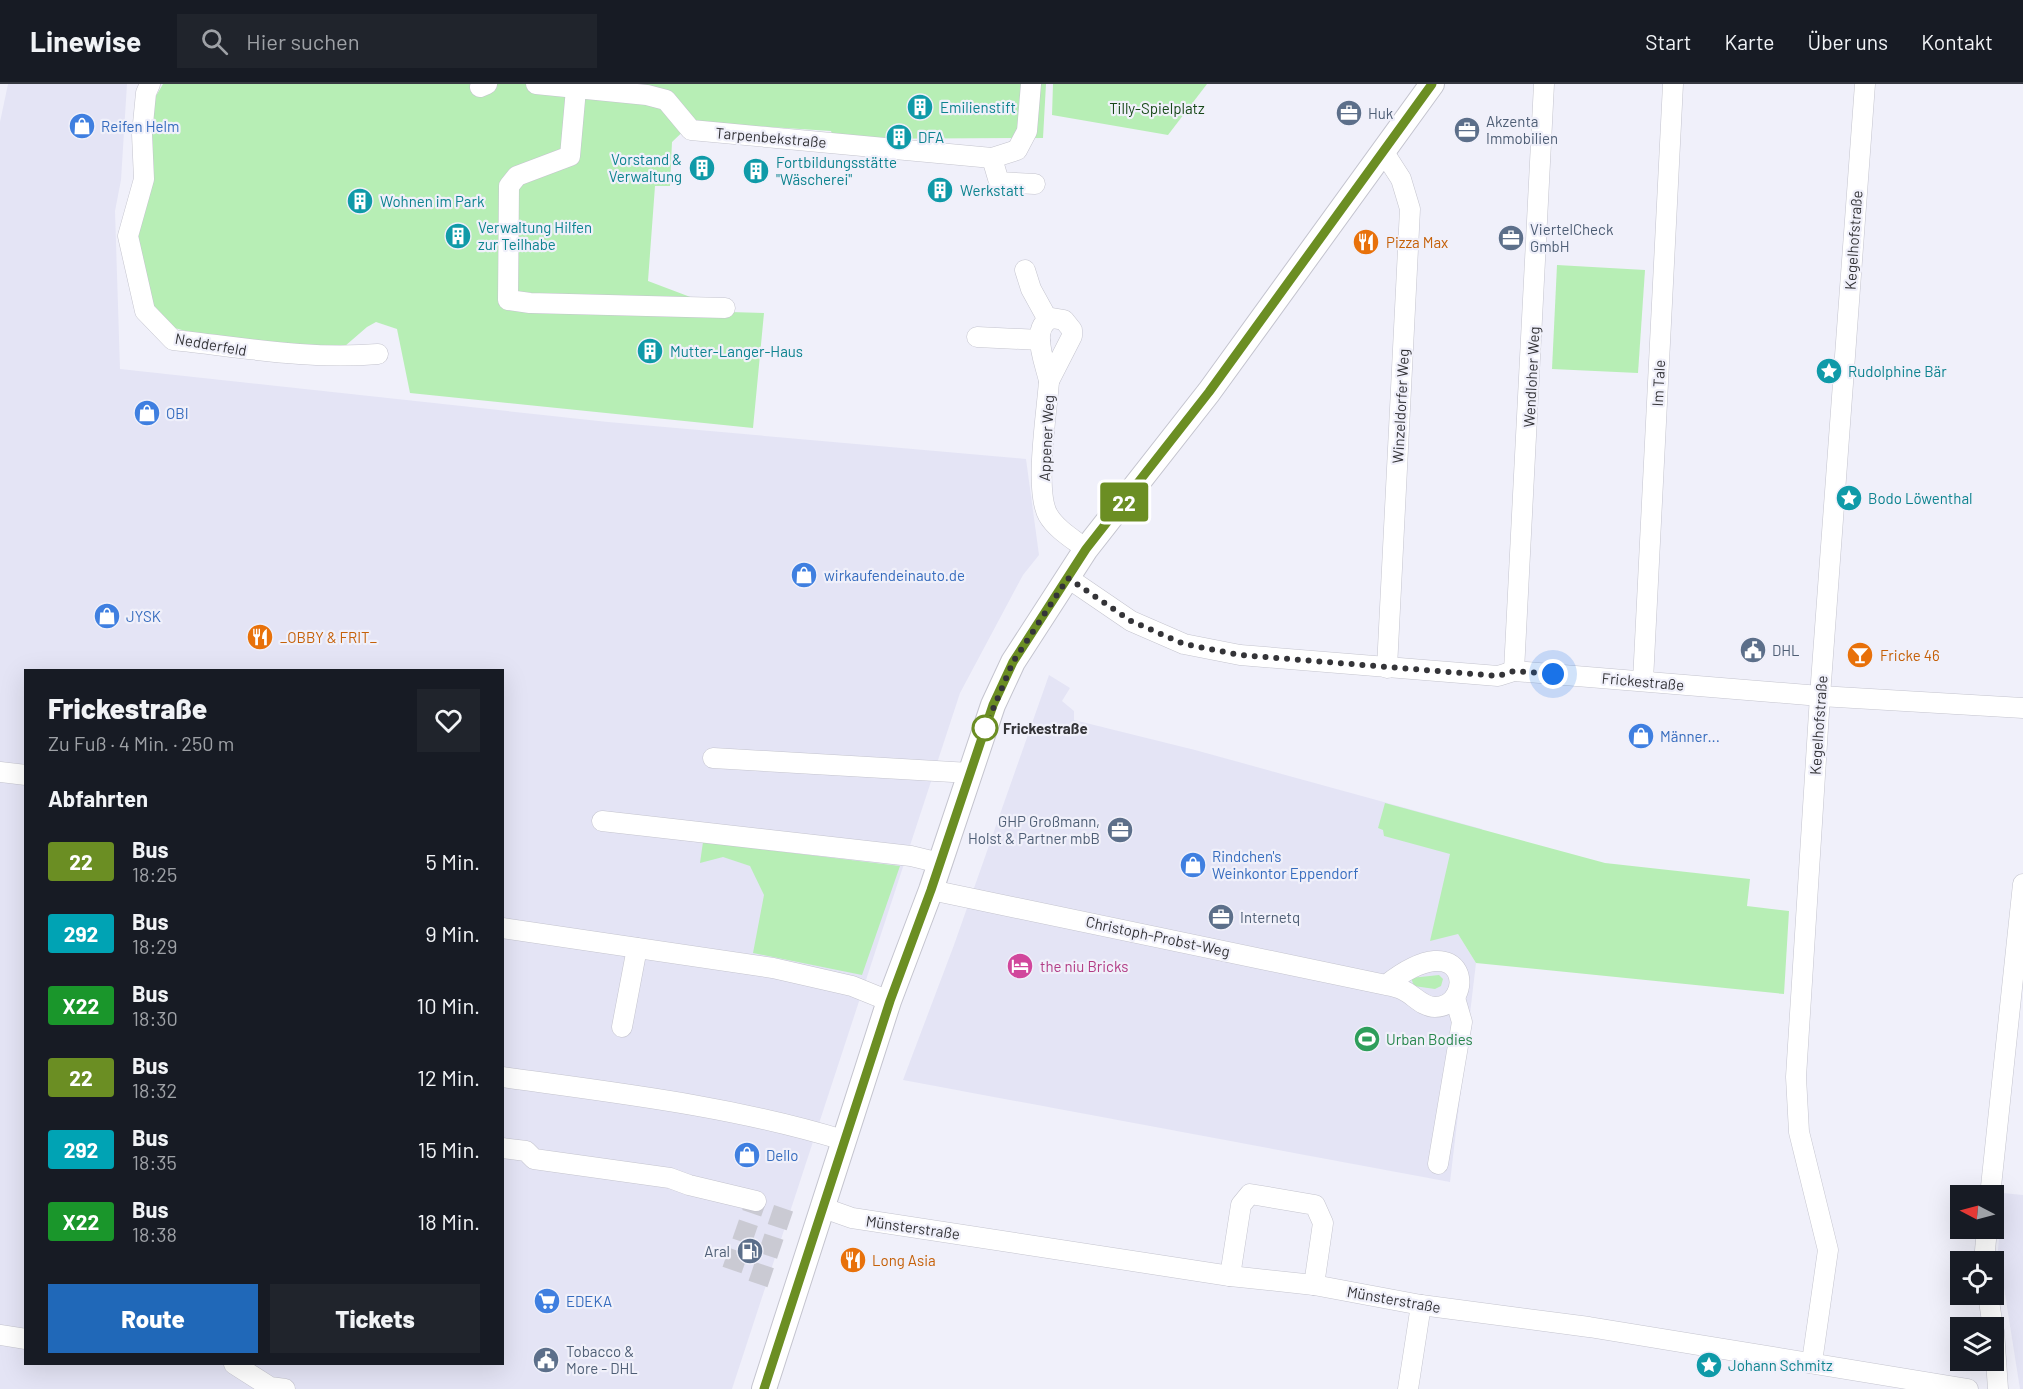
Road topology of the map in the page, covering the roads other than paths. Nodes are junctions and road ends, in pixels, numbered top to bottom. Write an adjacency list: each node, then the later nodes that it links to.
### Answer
1 (150, 84): 17 (street, Nedderfeld)
2 (536, 84): 8 (street, Tarpenbekstraße)
3 (1031, 84): 10 (street)
4 (1432, 84): 9 (main road)
5 (1544, 84): 22 (street, Wendloher Weg)
6 (1673, 84): 23 (street, Im Tale)
7 (1865, 84): 24 (street, Kegelhofstraße)
8 (576, 88): 10 (street, Tarpenbekstraße); 13 (street)
9 (1383, 151): 19 (main road); 21 (street, Winzeldorfer Weg)
10 (992, 158): 11 (street)
11 (1035, 184)
12 (1025, 270): 14 (street)
13 (725, 308)
14 (1048, 320): 16 (street); 18 (street, Appener Weg)
15 (977, 337): 16 (street)
16 (1040, 340): 18 (street, Appener Weg)
17 (378, 354)
18 (1049, 381): 19 (street, Appener Weg)
19 (1086, 549): 20 (main road)
20 (1068, 578): 21 (street, Frickestraße); 28 (main road)
21 (1387, 668): 22 (street, Frickestraße)
22 (1514, 671): 23 (street, Frickestraße)
23 (1643, 681): 24 (street, Frickestraße)
24 (1820, 696): 25 (street, Frickestraße); 52 (street, Kegelhofstraße)
25 (2023, 708)
26 (713, 758): 28 (street)
27 (0, 772): 29 (street)
28 (970, 773): 31 (main road)
29 (24, 775)
30 (602, 821): 31 (street)
31 (940, 862): 33 (main road)
32 (2023, 884): 44 (street)
33 (931, 890): 36 (street, Christoph-Probst-Weg); 38 (main road)
34 (504, 928): 35 (street)
35 (637, 948): 38 (street); 39 (street)
36 (1386, 985): 37 (street, Christoph-Probst-Weg); 37 (street)
37 (1455, 998): 43 (street)
38 (890, 1001): 41 (main road)
39 (622, 1028)
40 (504, 1077): 41 (street)
41 (843, 1140): 46 (main road)
42 (504, 1148): 45 (street)
43 (1438, 1164)
44 (1991, 1185)
45 (756, 1201)
46 (821, 1207): 47 (street, Münsterstraße); 56 (main road)
47 (1230, 1276): 48 (street, Münsterstraße); 48 (street)
48 (1314, 1285): 49 (street, Münsterstraße)
49 (1421, 1305): 52 (street, Münsterstraße); 57 (street)
50 (0, 1335): 51 (street)
51 (24, 1338)
52 (1812, 1362): 58 (street, Münsterstraße)
53 (236, 1365): 55 (street)
54 (1996, 1371): 59 (street)
55 (285, 1389)
56 (764, 1389)
57 (1408, 1389)
58 (1968, 1389)
59 (1998, 1389)

